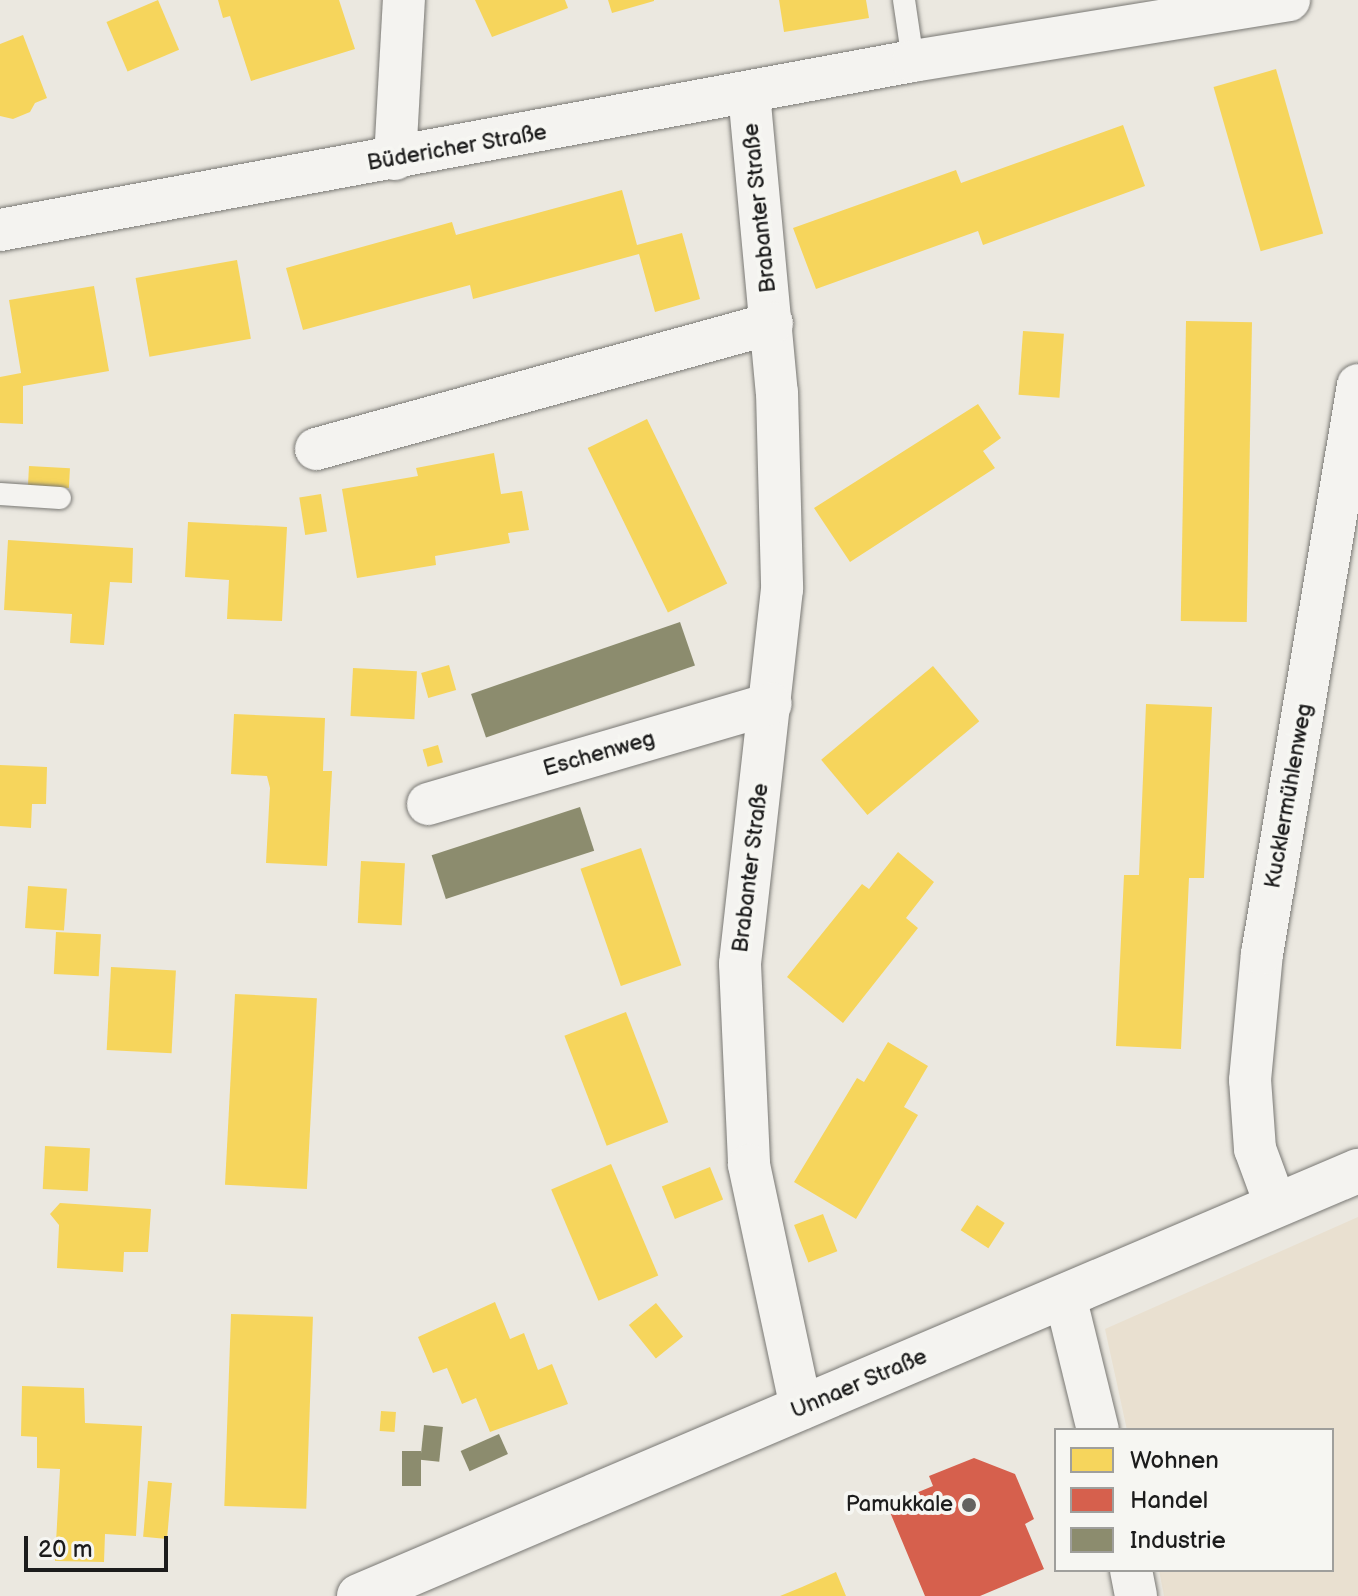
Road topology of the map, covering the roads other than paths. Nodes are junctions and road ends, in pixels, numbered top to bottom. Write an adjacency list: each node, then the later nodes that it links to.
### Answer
1 (404, 0): 6 (street)
2 (904, 0): 4 (lane)
3 (1289, 0): 4 (street, Büdericher Straße)
4 (913, 61): 5 (street, Büdericher Straße)
5 (749, 93): 6 (street, Büdericher Straße); 8 (street, Brabanter Straße)
6 (395, 159): 7 (street, Büdericher Straße)
7 (0, 230)
8 (772, 323): 10 (street, Brabanter Straße); 13 (street, Brabanter Straße)
9 (1358, 385): 16 (street, Kucklermühlenweg)
10 (316, 449)
11 (0, 494): 12 (lane)
12 (60, 498)
13 (771, 704): 14 (street, Eschenweg); 18 (street, Brabanter Straße)
14 (428, 804)
15 (1358, 1171): 16 (street, Unnaer Straße)
16 (1276, 1206): 17 (street, Unnaer Straße)
17 (1065, 1296): 18 (street, Unnaer Straße); 19 (street)
18 (801, 1408): 21 (street, Unnaer Straße)
19 (1098, 1428)
20 (1131, 1572): 22 (street)
21 (359, 1596)
22 (1136, 1596)

